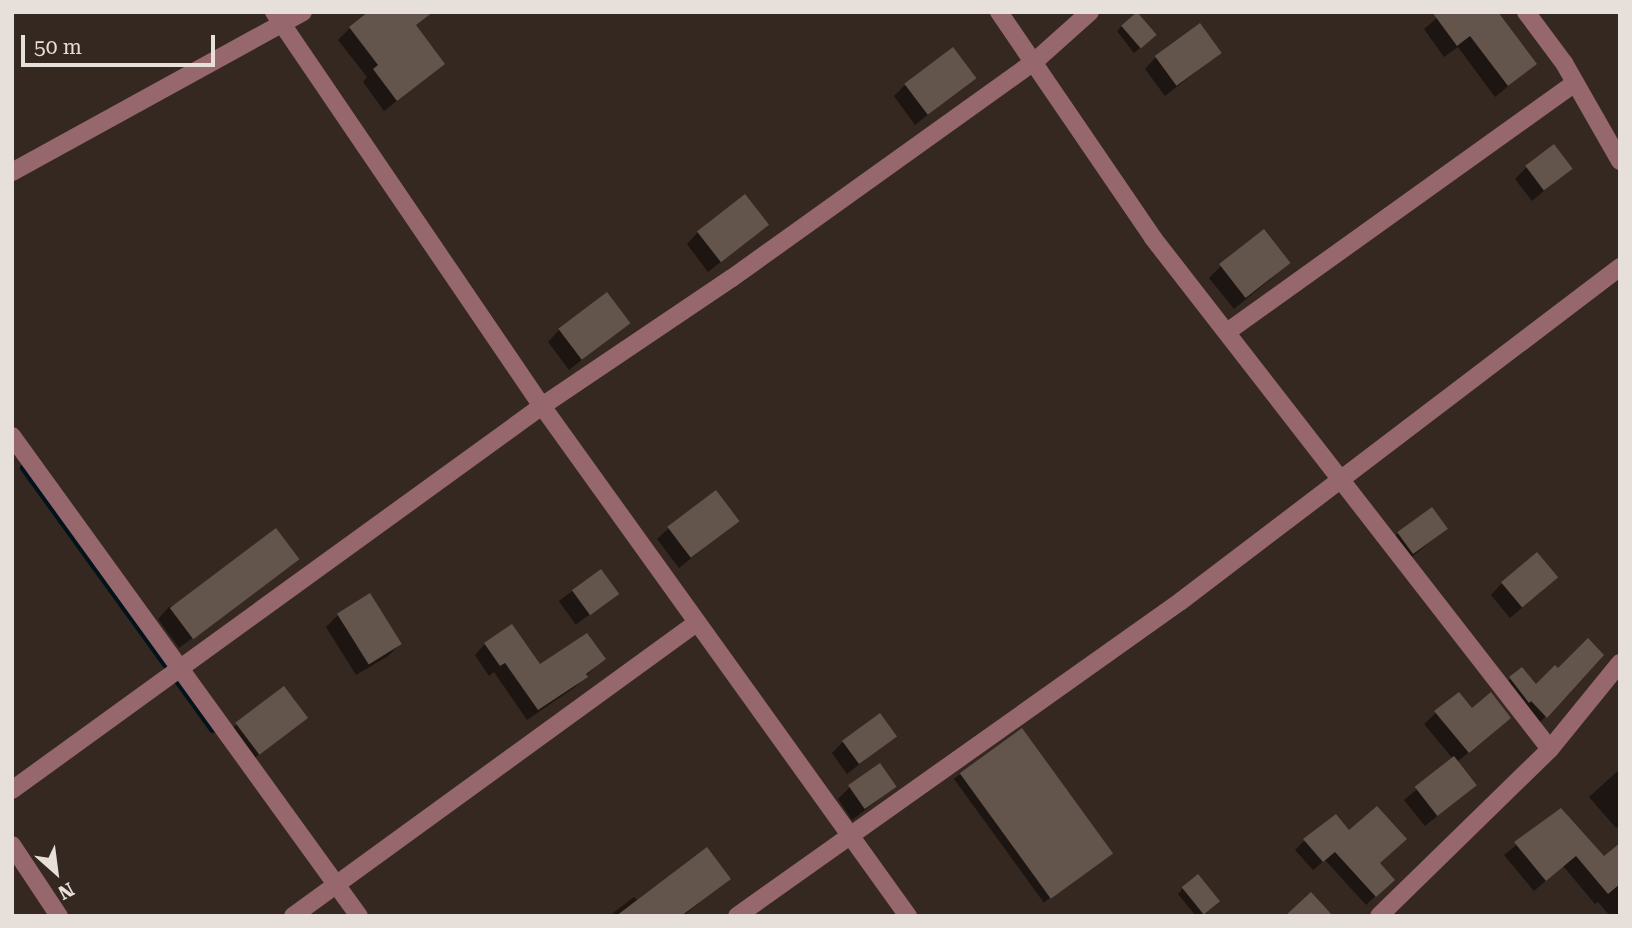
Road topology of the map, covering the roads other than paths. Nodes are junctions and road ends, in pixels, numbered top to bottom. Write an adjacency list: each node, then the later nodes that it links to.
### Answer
1 (303, 12): 5 (street)
2 (999, 12): 6 (street)
3 (1090, 12): 6 (street)
4 (1526, 12): 7 (street)
5 (278, 19): 9 (street); 12 (street)
6 (1034, 62): 11 (street); 12 (street)
7 (1575, 83): 8 (street); 11 (street)
8 (1620, 161)
9 (12, 172)
10 (1620, 267): 14 (street)
11 (1227, 332): 14 (street)
12 (542, 406): 15 (street); 17 (street)
13 (12, 436): 17 (street)
14 (1342, 480): 18 (street); 20 (street)
15 (697, 623): 20 (street); 22 (street)
16 (1620, 663): 18 (street)
17 (180, 670): 19 (street); 22 (street)
18 (1550, 749): 28 (street)
19 (12, 790)
20 (850, 838): 26 (street); 27 (street)
21 (12, 845): 23 (street)
22 (336, 884): 24 (street); 25 (street)
23 (59, 916)
24 (293, 916)
25 (359, 916)
26 (737, 916)
27 (908, 916)
28 (1379, 916)

